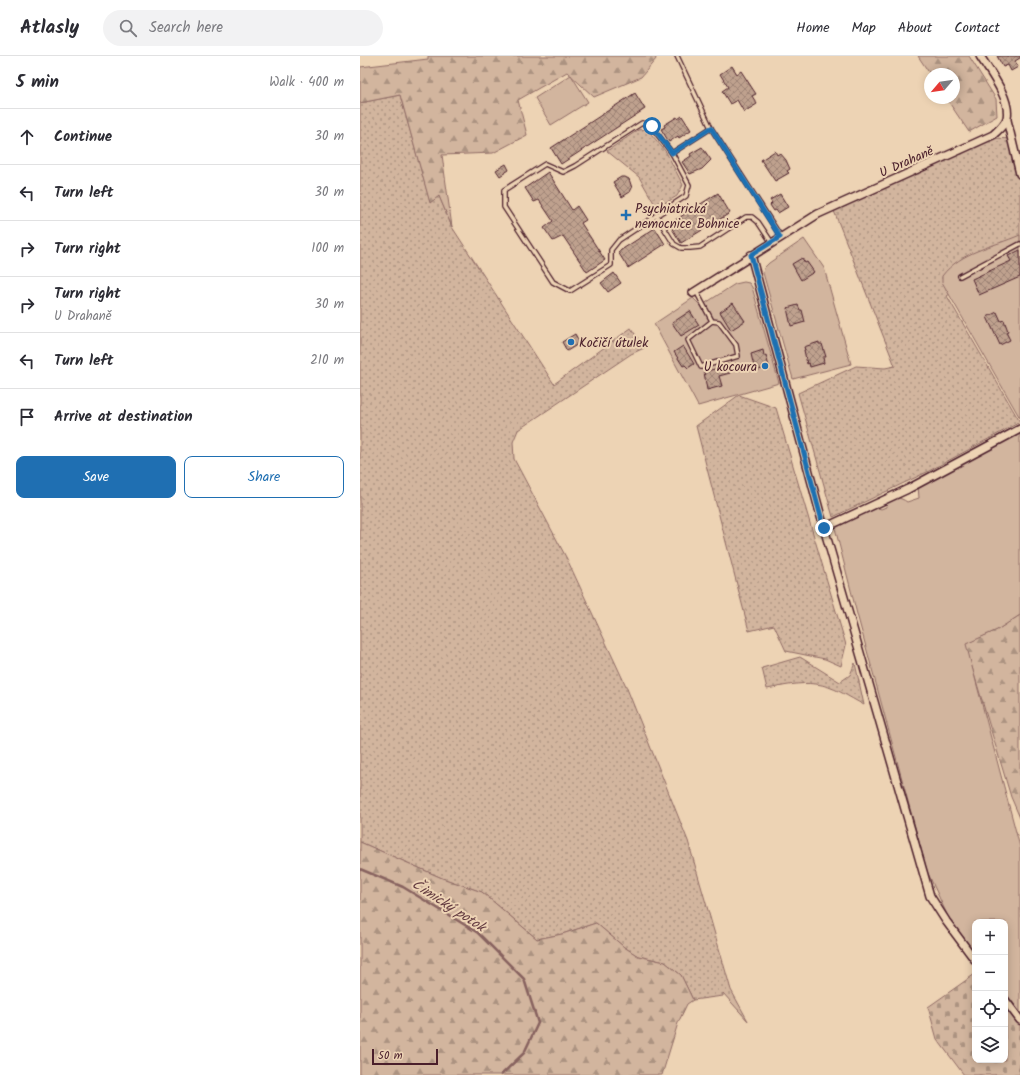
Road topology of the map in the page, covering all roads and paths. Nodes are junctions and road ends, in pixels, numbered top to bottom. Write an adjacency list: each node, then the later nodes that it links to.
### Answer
1 (677, 56): 4 (lane)
2 (980, 56): 3 (street)
3 (1007, 120): 6 (street); 8 (street, U Drahaně)
4 (711, 128): 5 (lane); 8 (lane)
5 (672, 153): 7 (lane); 7 (lane)
6 (1020, 174)
7 (656, 215): 9 (lane)
8 (780, 237): 9 (street, U Drahaně)
9 (772, 242): 11 (street, U Drahaně)
10 (1020, 244): 12 (lane)
11 (751, 255): 13 (street, U Drahaně); 16 (street)
12 (960, 276)
13 (694, 292): 14 (lane)
14 (712, 321): 14 (lane)
15 (1020, 429): 16 (street)
16 (824, 528): 17 (street)
17 (972, 956)
18 (1008, 1004): 19 (street)
19 (1020, 1020)

